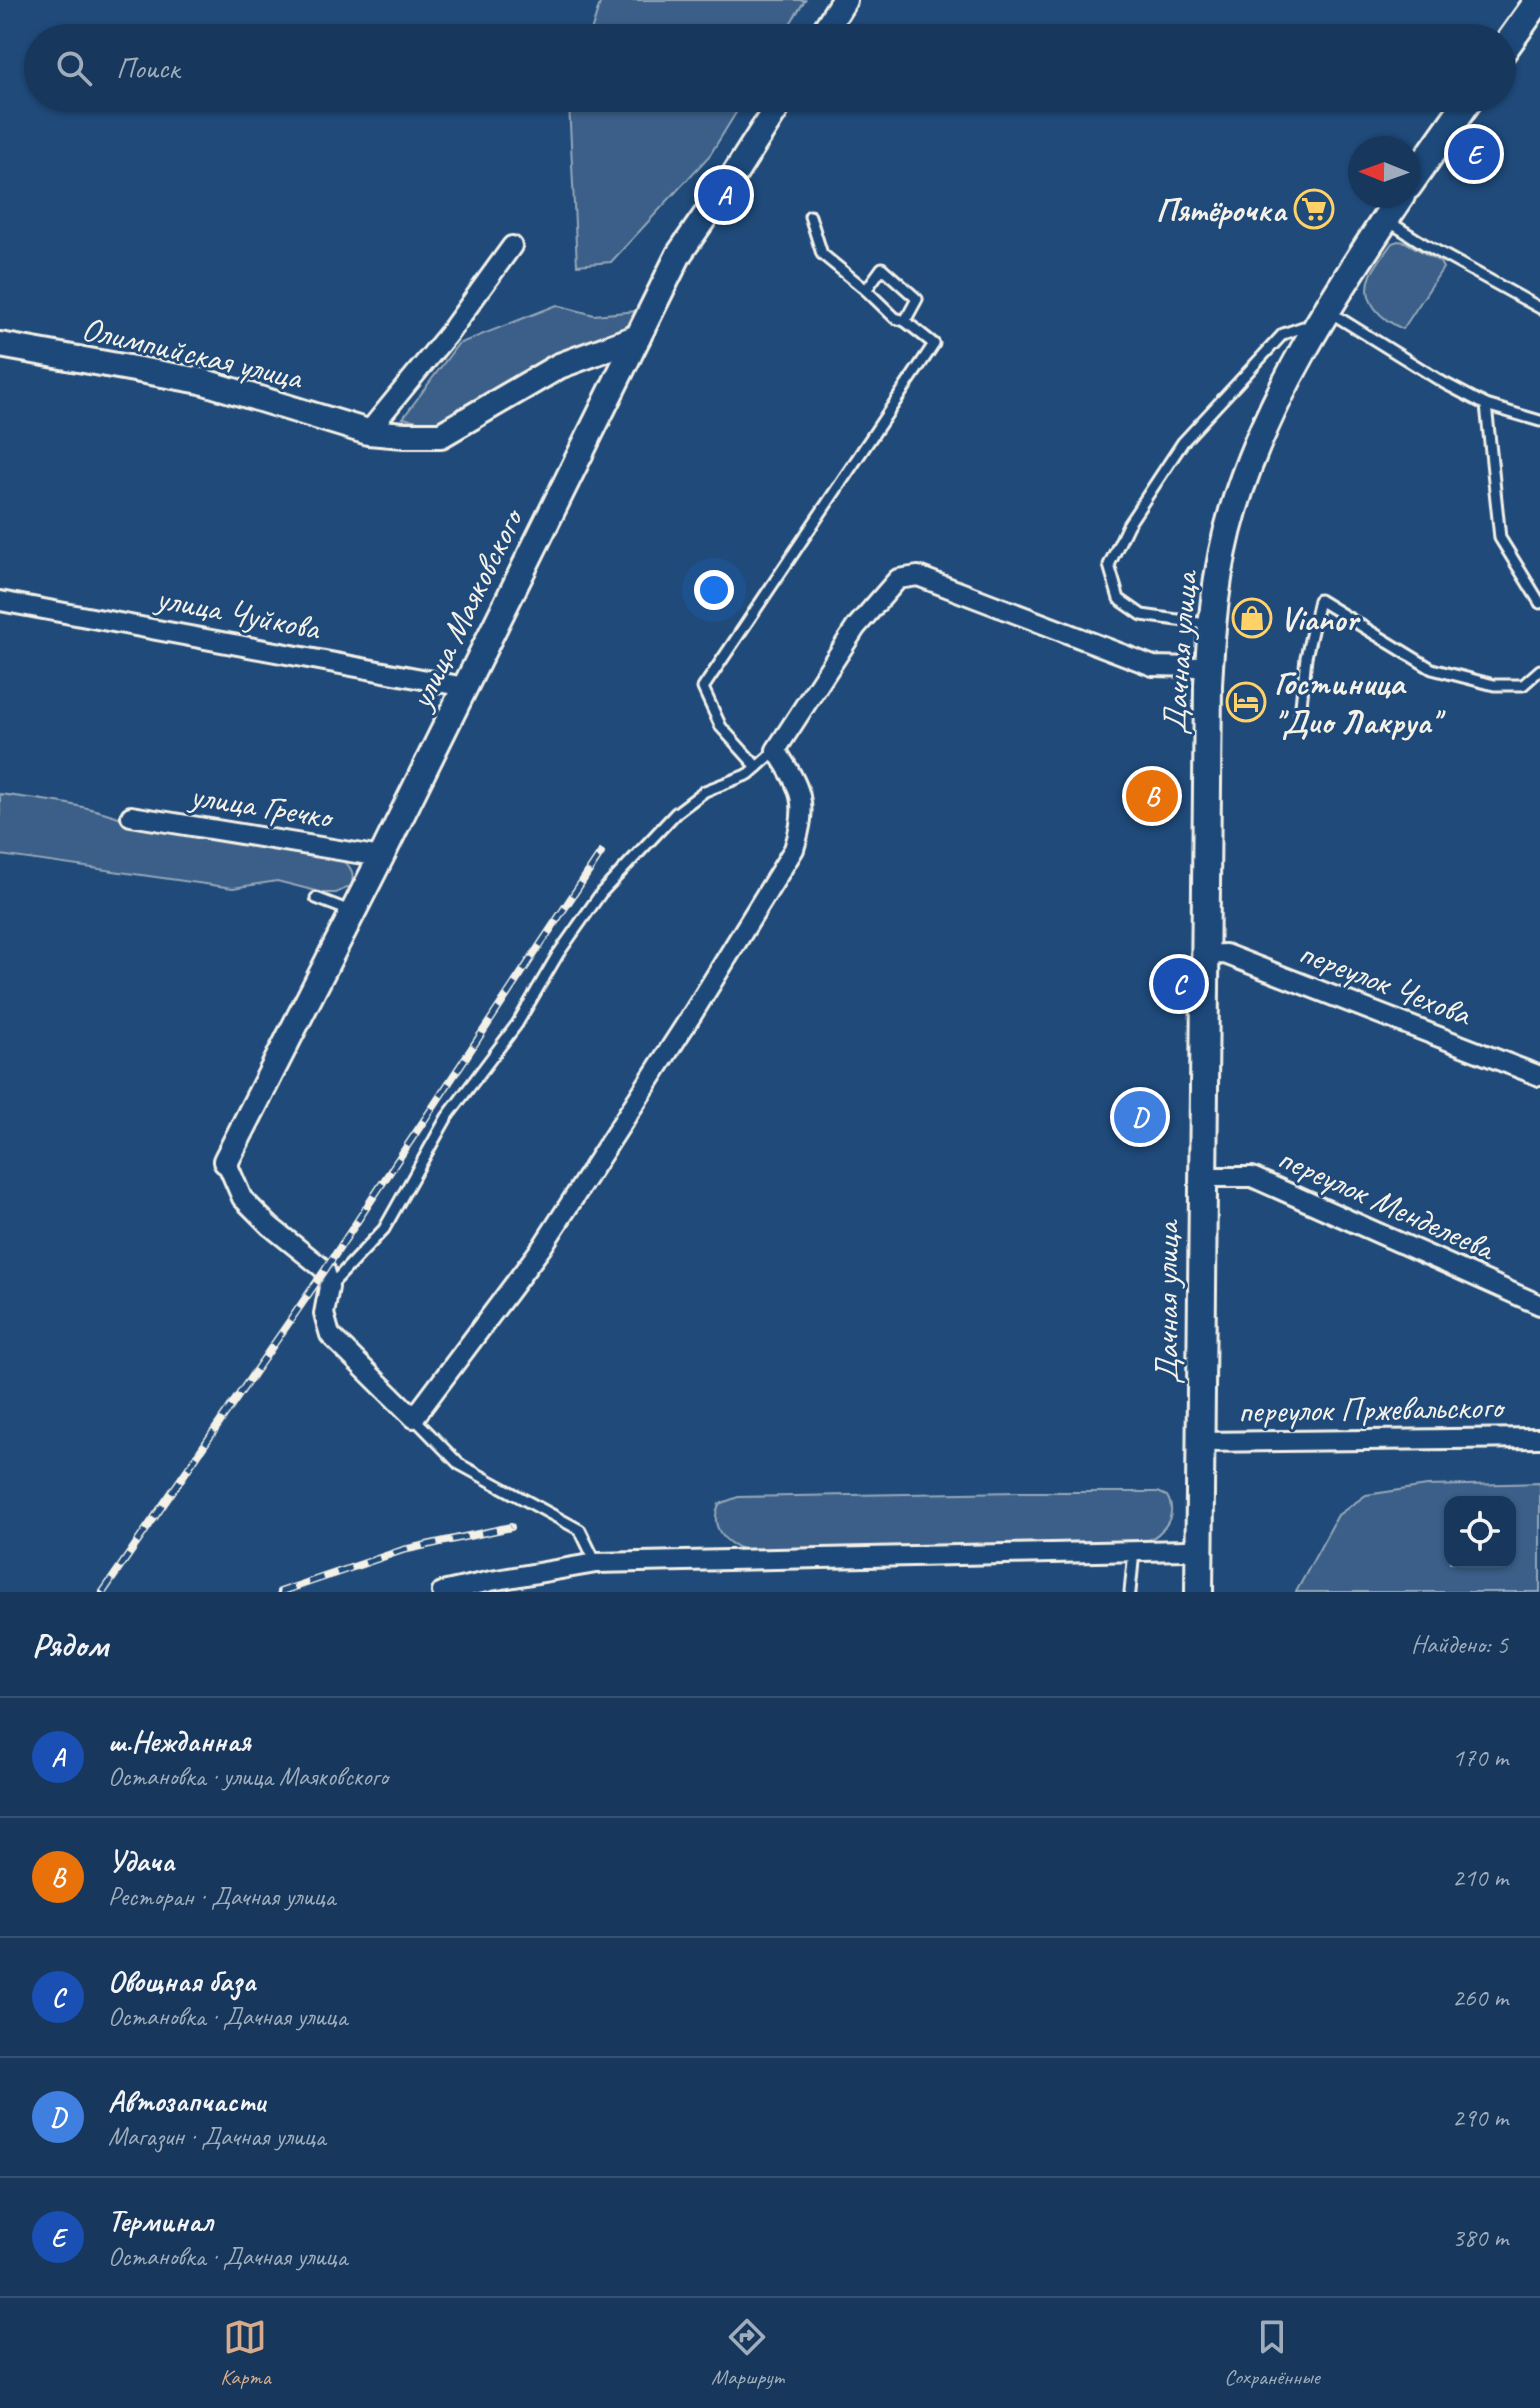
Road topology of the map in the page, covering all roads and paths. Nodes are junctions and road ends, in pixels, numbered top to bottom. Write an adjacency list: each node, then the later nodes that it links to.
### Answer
1 (844, 0): 3 (street)
2 (1532, 3): 4 (main road); 5 (main road)
3 (829, 24)
4 (1510, 24)
5 (1516, 29)
6 (774, 112): 20 (street, улица Маяковского)
7 (1448, 112): 9 (main road)
8 (1456, 112): 9 (main road)
9 (1441, 128): 10 (main road); 11 (main road)
10 (1420, 150)
11 (1420, 165)
12 (1382, 209): 16 (main road, Дачная улица); 17 (lane)
13 (810, 216): 15 (lane)
14 (512, 246): 24 (street)
15 (866, 290): 18 (lane); 18 (lane)
16 (1322, 307): 19 (main road, Дачная улица); 22 (lane); 28 (main road, Дачная улица)
17 (1540, 308)
18 (905, 321): 33 (lane)
19 (1303, 327): 27 (main road, Дачная улица); 27 (lane)
20 (638, 337): 24 (street, Олимпийская улица); 30 (street, улица Маяковского)
21 (0, 345): 24 (street, Олимпийская улица)
22 (1486, 405): 23 (lane); 26 (lane)
23 (1540, 421)
24 (368, 432)
25 (0, 601): 30 (street, улица Чуйкова)
26 (1540, 603)
27 (1199, 623): 28 (main road, Дачная улица)
28 (1203, 667): 32 (street); 38 (main road, Дачная улица)
29 (1540, 670): 31 (lane)
30 (465, 687): 35 (street, улица Маяковского)
31 (1300, 715)
32 (776, 750): 33 (lane); 44 (street)
33 (757, 767): 42 (lane)
34 (131, 816): 35 (street, улица Гречко)
35 (381, 857): 37 (street, улица Маяковского)
36 (316, 898): 37 (lane)
37 (353, 912): 40 (street, улица Маяковского)
38 (1200, 954): 39 (street, переулок Чехова); 41 (main road, Дачная улица)
39 (1540, 1076)
40 (226, 1161): 42 (street)
41 (1196, 1176): 43 (street, переулок Менделеева); 46 (main road, Дачная улица); 47 (main road, Дачная улица)
42 (329, 1287): 44 (street)
43 (1540, 1305)
44 (414, 1418): 49 (lane)
45 (1540, 1438): 46 (street, переулок Пржевальского)
46 (1201, 1442): 47 (main road, Дачная улица)
47 (1193, 1550): 48 (street); 52 (main road, Дачная улица); 53 (main road, Дачная улица)
48 (1134, 1551): 49 (street); 51 (lane)
49 (596, 1563): 50 (street)
50 (442, 1592)
51 (1130, 1592)
52 (1186, 1592)
53 (1199, 1592)

